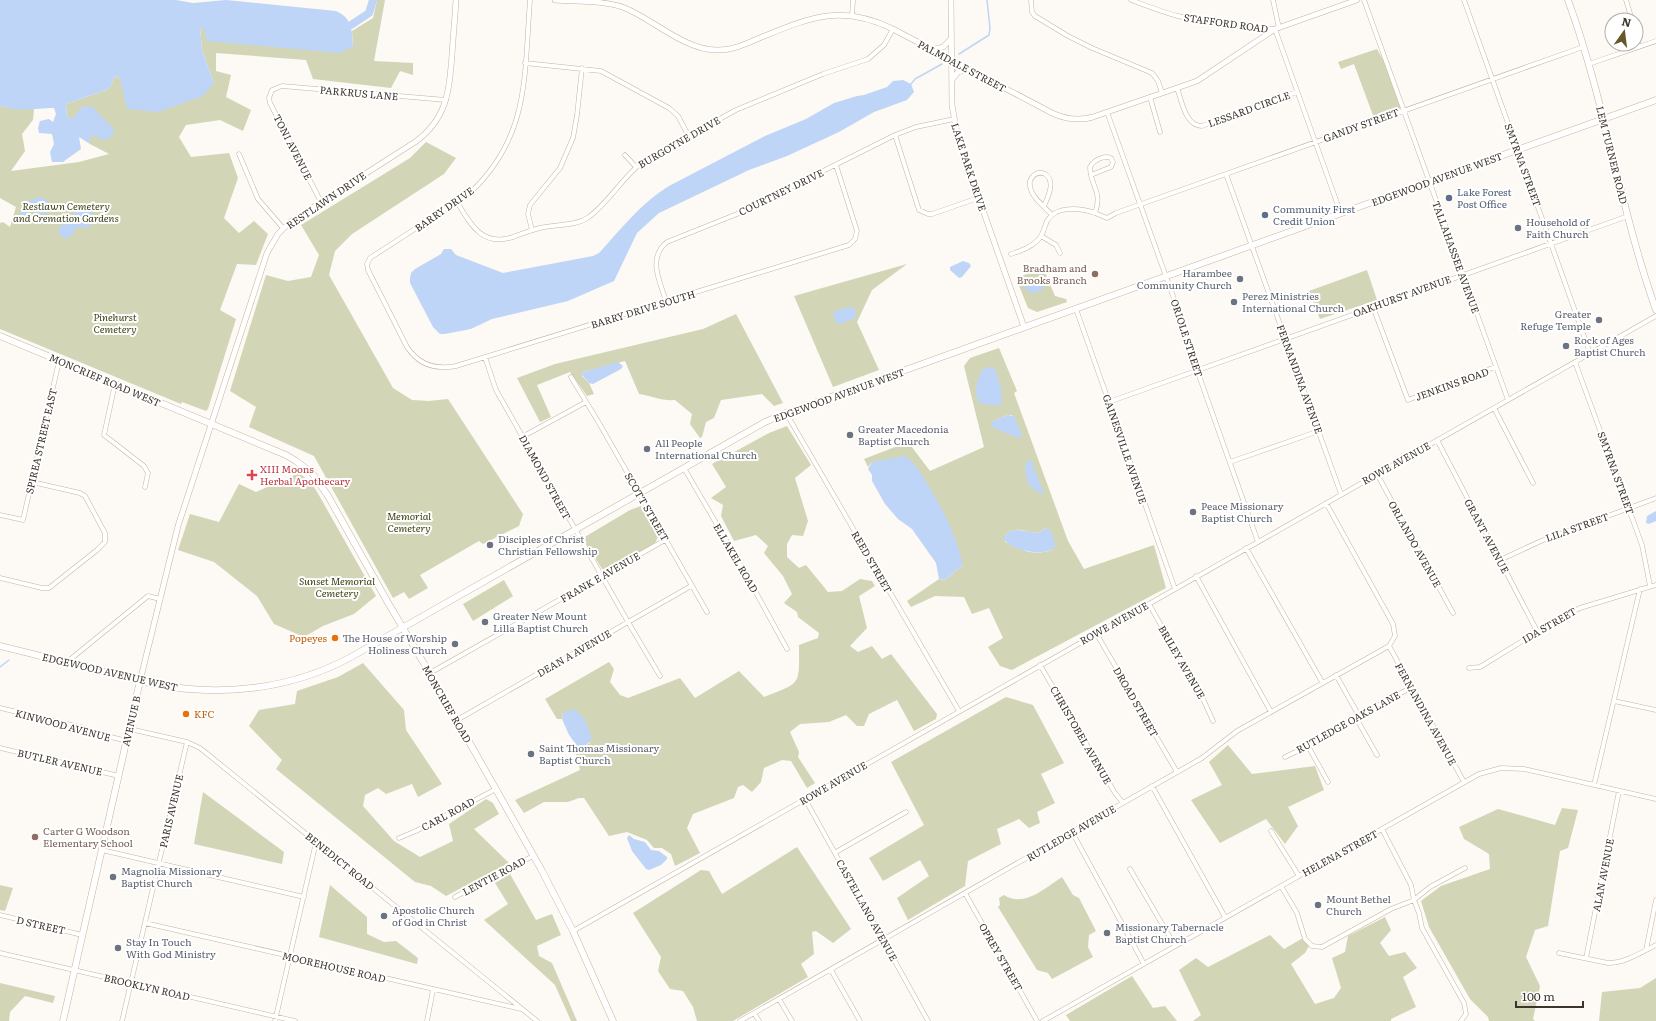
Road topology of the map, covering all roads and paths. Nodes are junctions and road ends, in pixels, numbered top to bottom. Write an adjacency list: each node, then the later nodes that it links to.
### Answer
1 (456, 0): 36 (street, RESTLAWN DRIVE)
2 (530, 0): 25 (street, BARRY DRIVE)
3 (555, 0): 15 (street, PALMDALE STREET)
4 (853, 0): 15 (street)
5 (951, 0): 18 (street, LAKE PARK DRIVE)
6 (1031, 0): 34 (street)
7 (1131, 0): 16 (street, STAFFORD ROAD)
8 (1273, 0): 16 (street)
9 (1356, 0): 16 (street, PALMDALE STREET)
10 (1364, 0): 38 (street, TALLAHASSEE AVENUE)
11 (1464, 0): 29 (street, SMYRNA STREET)
12 (1568, 0): 21 (main road, LEM TURNER ROAD)
13 (1626, 0): 14 (street)
14 (1630, 12)
15 (852, 16): 17 (street, PALMDALE STREET)
16 (1277, 28): 31 (street, PALMDALE STREET); 33 (street)
17 (893, 29): 22 (street, PALMDALE STREET); 43 (street, BURGOYNE DRIVE)
18 (951, 40): 22 (street); 24 (street, LAKE PARK DRIVE)
19 (1656, 41): 20 (street)
20 (1644, 45)
21 (1583, 47): 26 (main road, LEM TURNER ROAD); 29 (street, GANDY STREET)
22 (932, 50): 24 (street, PALMDALE STREET)
23 (1624, 52): 26 (street)
24 (951, 60): 28 (street, PALMDALE STREET); 30 (street, LAKE PARK DRIVE)
25 (525, 63): 27 (street); 56 (street, BARRY DRIVE)
26 (1589, 64): 40 (main road, LEM TURNER ROAD)
27 (582, 68): 43 (street); 64 (street)
28 (968, 69): 30 (street); 39 (street, PALMDALE STREET)
29 (1492, 79): 38 (street, GANDY STREET); 46 (street, SMYRNA STREET)
30 (951, 81): 41 (street, LAKE PARK DRIVE)
31 (1177, 88): 33 (street, LESSARD CIRCLE); 34 (street, PALMDALE STREET)
32 (272, 90): 36 (street, PARKRUS LANE); 55 (street, TONI AVENUE)
33 (1297, 92): 45 (street)
34 (1162, 93): 35 (street, PALMDALE STREET)
35 (1150, 97): 39 (street, PALMDALE STREET); 42 (street)
36 (446, 100): 55 (street, RESTLAWN DRIVE)
37 (1656, 100): 40 (main road, EDGEWOOD AVENUE WEST)
38 (1404, 110): 45 (street, GANDY STREET); 53 (street, TALLAHASSEE AVENUE)
39 (1107, 112): 57 (street, ORIOLE STREET)
40 (1603, 118): 46 (main road, EDGEWOOD AVENUE WEST); 62 (main road, LEM TURNER ROAD)
41 (954, 119): 44 (street, COURTNEY DRIVE); 54 (street, LAKE PARK DRIVE)
42 (1160, 132)
43 (688, 135): 50 (street, BURGOYNE DRIVE)
44 (895, 135): 49 (street, COURTNEY DRIVE); 54 (street)
45 (1315, 142): 51 (street, GANDY STREET); 60 (street)
46 (1518, 150): 53 (main road, EDGEWOOD AVENUE WEST); 66 (street, SMYRNA STREET)
47 (239, 154): 63 (street)
48 (625, 155): 50 (street)
49 (836, 164): 72 (street, COURTNEY DRIVE); 72 (street, BARRY DRIVE SOUTH)
50 (636, 167): 64 (street, BURGOYNE DRIVE)
51 (1226, 174): 57 (street, GANDY STREET); 67 (street, FERNANDINA AVENUE)
52 (1091, 175): 52 (street); 59 (street)
53 (1430, 182): 60 (main road, EDGEWOOD AVENUE WEST); 70 (street, TALLAHASSEE AVENUE)
54 (978, 198): 77 (street, LAKE PARK DRIVE)
55 (321, 202): 63 (street, RESTLAWN DRIVE)
56 (458, 202): 64 (street, BURGOYNE DRIVE); 84 (street, BARRY DRIVE)
57 (1140, 205): 59 (street, GANDY STREET); 71 (street, ORIOLE STREET)
58 (1044, 206): 58 (street); 61 (street)
59 (1095, 213): 61 (street, GANDY STREET)
60 (1341, 214): 67 (main road, EDGEWOOD AVENUE WEST)
61 (1052, 215): 65 (street)
62 (1628, 216): 66 (street, OAKHURST AVENUE); 75 (main road, LEM TURNER ROAD)
63 (283, 228): 94 (street, RESTLAWN DRIVE)
64 (532, 230)
65 (1041, 236): 68 (street); 69 (street)
66 (1551, 243): 70 (street, OAKHURST AVENUE); 80 (street, SMYRNA STREET)
67 (1252, 246): 71 (main road, EDGEWOOD AVENUE WEST); 79 (street, FERNANDINA AVENUE)
68 (1060, 253)
69 (1011, 254)
70 (1463, 274): 73 (street, OAKHURST AVENUE); 85 (street, TALLAHASSEE AVENUE)
71 (1166, 276): 74 (main road, EDGEWOOD AVENUE WEST); 86 (street, ORIOLE STREET)
72 (666, 301): 81 (street, BARRY DRIVE SOUTH)
73 (1373, 307): 79 (street, OAKHURST AVENUE); 85 (street, JENKINS ROAD)
74 (1076, 309): 77 (main road, EDGEWOOD AVENUE WEST); 91 (street, GAINESVILLE AVENUE)
75 (1656, 310)
76 (1656, 316): 80 (street, ROWE AVENUE)
77 (1024, 327): 93 (main road, EDGEWOOD AVENUE WEST)
78 (0, 336): 82 (main road, MONCRIEF ROAD WEST)
79 (1285, 338): 86 (street, OAKHURST AVENUE); 95 (street, FERNANDINA AVENUE)
80 (1590, 353): 83 (street, ROWE AVENUE)
81 (485, 357): 84 (street, BARRY DRIVE SOUTH); 96 (street, DIAMOND STREET)
82 (59, 361): 88 (main road, MONCRIEF ROAD WEST); 101 (street, SPIREA STREET EAST)
83 (1575, 362): 89 (street, ROWE AVENUE); 108 (street, SMYRNA STREET)
84 (427, 365)
85 (1495, 368): 89 (street, TALLAHASSEE AVENUE)
86 (1197, 370): 91 (street, OAKHURST AVENUE); 98 (street, ORIOLE STREET)
87 (571, 376): 90 (street, SCOTT STREET)
88 (115, 384): 94 (main road, MONCRIEF ROAD WEST); 103 (street)
89 (1508, 400): 92 (street, ROWE AVENUE)
90 (586, 402): 96 (street); 104 (street, SCOTT STREET)
91 (1109, 402): 121 (street, GAINESVILLE AVENUE)
92 (1494, 408): 97 (street, ROWE AVENUE); 102 (street)
93 (786, 413): 99 (main road, EDGEWOOD AVENUE WEST); 146 (street, REED STREET)
94 (211, 424): 123 (street, AVENUE B); 128 (main road, MONCRIEF ROAD)
95 (1319, 431): 98 (street); 105 (street, FERNANDINA AVENUE)
96 (522, 437): 110 (street, DIAMOND STREET)
97 (1437, 440): 100 (street, ROWE AVENUE); 114 (street, GRANT AVENUE)
98 (1230, 462): 112 (street, ORIOLE STREET)
99 (684, 468): 104 (main road, EDGEWOOD AVENUE WEST); 133 (street, ELLAKEL ROAD)
100 (1377, 474): 105 (street, ROWE AVENUE); 126 (street, ORLANDO AVENUE)
101 (32, 482): 109 (street, SPIREA STREET EAST); 117 (street)
102 (1533, 483)
103 (145, 487)
104 (638, 494): 110 (main road, EDGEWOOD AVENUE WEST); 111 (street, SCOTT STREET)
105 (1341, 494): 107 (street, ROWE AVENUE)
106 (1656, 498): 108 (street, LILA STREET)
107 (1326, 503): 112 (street, ROWE AVENUE); 132 (street)
108 (1629, 508): 114 (street, LILA STREET); 120 (street, SMYRNA STREET)
109 (0, 515)
110 (575, 530): 115 (street, DIAMOND STREET); 128 (main road, EDGEWOOD AVENUE WEST)
111 (665, 540): 115 (street, FRANK E AVENUE); 119 (street, SCOTT STREET)
112 (1258, 542): 113 (street, ROWE AVENUE)
113 (1246, 548): 116 (street, ROWE AVENUE); 141 (street)
114 (1500, 560): 129 (street, GRANT AVENUE)
115 (602, 576): 127 (street, DIAMOND STREET); 137 (street, FRANK E AVENUE)
116 (1196, 576): 121 (street, ROWE AVENUE); 147 (street)
117 (0, 578)
118 (1656, 585): 120 (street, IDA STREET)
119 (692, 586): 125 (street, SCOTT STREET); 127 (street, DEAN A AVENUE)
120 (1650, 586): 122 (street, IDA STREET)
121 (1174, 589): 124 (street, ROWE AVENUE)
122 (1640, 589): 129 (street, IDA STREET); 143 (street)
123 (160, 599): 134 (street); 140 (street, AVENUE B)
124 (1149, 604): 130 (street, ROWE AVENUE); 150 (street, BRILEY AVENUE)
125 (707, 612)
126 (1453, 613)
127 (628, 622): 139 (street, DIAMOND STREET); 149 (street, DEAN A AVENUE)
128 (402, 628): 137 (main road, MONCRIEF ROAD); 140 (main road, EDGEWOOD AVENUE WEST)
129 (1537, 631): 136 (street, IDA STREET)
130 (1096, 633): 135 (street, ROWE AVENUE); 158 (street, DROAD STREET)
131 (0, 646): 134 (main road, EDGEWOOD AVENUE WEST)
132 (1389, 646): 138 (street, RUTLEDGE AVENUE); 142 (street, FERNANDINA AVENUE)
133 (787, 649)
134 (67, 662): 140 (main road, EDGEWOOD AVENUE WEST)
135 (1040, 665): 146 (street, ROWE AVENUE); 168 (street, CHRISTOBEL AVENUE)
136 (1469, 668)
137 (430, 673): 149 (main road, MONCRIEF ROAD)
138 (1336, 675): 141 (street, RUTLEDGE AVENUE); 148 (street)
139 (660, 676)
140 (140, 681): 151 (main road, AVENUE B)
141 (1322, 682): 147 (street, RUTLEDGE AVENUE)
142 (1412, 687): 148 (street, RUTLEDGE OAKS LANE); 161 (street, FERNANDINA AVENUE)
143 (1614, 701): 145 (street); 162 (street)
144 (0, 708): 152 (street, KINWOOD AVENUE)
145 (1656, 710)
146 (959, 711): 167 (street, ROWE AVENUE)
147 (1271, 712): 158 (street, RUTLEDGE AVENUE)
148 (1358, 717): 154 (street, RUTLEDGE OAKS LANE); 156 (street)
149 (457, 720): 164 (main road, MONCRIEF ROAD)
150 (1213, 721)
151 (130, 729): 152 (main road, AVENUE B); 153 (street, BENEDICT ROAD)
152 (127, 741): 159 (main road, AVENUE B)
153 (187, 742): 174 (street, BENEDICT ROAD); 178 (street, PARIS AVENUE)
154 (1308, 746): 157 (street, RUTLEDGE OAKS LANE); 160 (street)
155 (0, 748): 159 (street, BUTLER AVENUE)
156 (1377, 755)
157 (1285, 757)
158 (1177, 772): 163 (street, RUTLEDGE AVENUE)
159 (119, 776): 175 (main road, AVENUE B)
160 (1328, 782)
161 (1464, 782): 162 (street, HELENA STREET); 170 (street, HELENA STREET)
162 (1594, 785): 165 (street, HELENA STREET)
163 (1152, 786): 168 (street, RUTLEDGE AVENUE); 189 (street)
164 (496, 789): 173 (street, CARL ROAD); 177 (main road, MONCRIEF ROAD)
165 (1619, 791): 166 (street, HELENA STREET); 200 (street, ALAN AVENUE)
166 (1656, 798)
167 (805, 799): 176 (street, CASTELLANO AVENUE); 191 (street, ROWE AVENUE)
168 (1123, 803): 172 (street, RUTLEDGE AVENUE)
169 (906, 812): 176 (street)
170 (1382, 829): 181 (street, HELENA STREET); 186 (street)
171 (1271, 831): 181 (street)
172 (1072, 832): 183 (street, RUTLEDGE AVENUE); 201 (street)
173 (399, 838)
174 (316, 842): 184 (street); 207 (street, BENEDICT ROAD)
175 (102, 850): 178 (street); 192 (main road, AVENUE B)
176 (836, 852): 193 (street, CASTELLANO AVENUE)
177 (533, 856): 185 (street, LENTIE ROAD); 191 (main road, MONCRIEF ROAD)
178 (159, 863): 184 (street); 190 (street, PARIS AVENUE)
179 (1130, 868): 195 (street)
180 (1465, 868): 186 (street)
181 (1299, 876): 182 (street, HELENA STREET)
182 (1281, 886): 186 (street); 189 (street, HELENA STREET)
183 (964, 894): 193 (street, RUTLEDGE AVENUE); 221 (street, OPREY STREET)
184 (304, 897): 199 (street)
185 (455, 897)
186 (1414, 900): 223 (street)
187 (1656, 900): 196 (street)
188 (0, 915): 192 (street, D STREET)
189 (1224, 917): 195 (street, HELENA STREET)
190 (145, 923): 199 (street, MOOREHOUSE ROAD); 204 (street, PARIS AVENUE)
191 (573, 931): 215 (main road, MONCRIEF ROAD)
192 (82, 935): 202 (main road, AVENUE B)
193 (883, 940): 203 (street, RUTLEDGE AVENUE); 220 (street, CASTELLANO AVENUE)
194 (1656, 945): 196 (street)
195 (1175, 946): 201 (street, HELENA STREET)
196 (1646, 950): 200 (street)
197 (0, 953): 202 (street, BROOKLYN ROAD)
198 (1559, 953): 200 (street)
199 (289, 957): 205 (street, MOOREHOUSE ROAD); 209 (street)
200 (1586, 958)
201 (1144, 964): 222 (street, HELENA STREET)
202 (74, 970): 204 (street, BROOKLYN ROAD); 210 (main road, AVENUE B)
203 (831, 970): 206 (street, RUTLEDGE AVENUE); 219 (street)
204 (131, 983): 209 (street, BROOKLYN ROAD); 211 (street, PARIS AVENUE)
205 (434, 990): 207 (street, MOOREHOUSE ROAD); 213 (street)
206 (779, 999): 208 (street, RUTLEDGE AVENUE); 218 (street)
207 (524, 1010): 214 (street, BENEDICT ROAD)
208 (754, 1013): 216 (street, RUTLEDGE AVENUE); 217 (street)
209 (275, 1019): 212 (street, BROOKLYN ROAD)
210 (63, 1021)
211 (122, 1021)
212 (295, 1021)
213 (426, 1021)
214 (538, 1021)
215 (613, 1021)
216 (740, 1021)
217 (759, 1021)
218 (792, 1021)
219 (860, 1021)
220 (928, 1021)
221 (1037, 1021)
222 (1043, 1021)
223 (1461, 1021)

